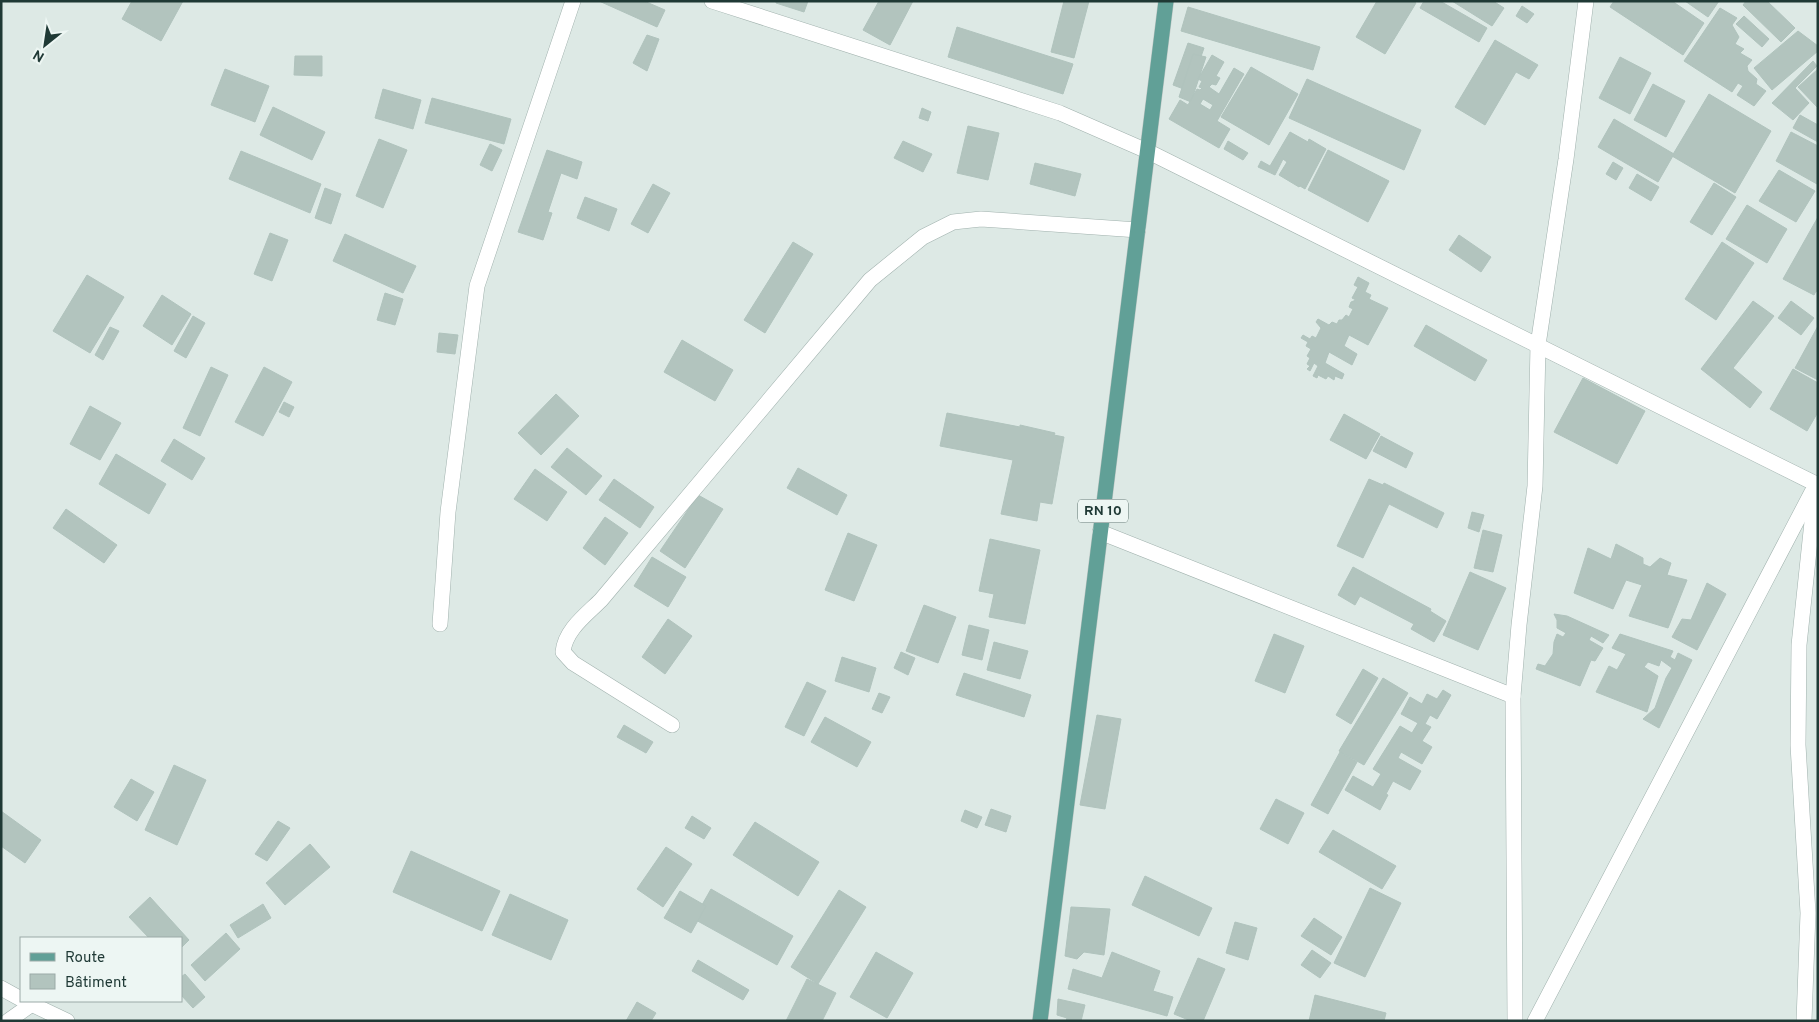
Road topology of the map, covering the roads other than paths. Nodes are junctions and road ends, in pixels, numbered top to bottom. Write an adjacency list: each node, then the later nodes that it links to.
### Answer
1 (573, 1): 10 (street)
2 (712, 1): 5 (street)
3 (1166, 1): 5 (main road, RN 10)
4 (1586, 1): 7 (street)
5 (1148, 151): 6 (main road, RN 10); 7 (street)
6 (1138, 230): 9 (main road, RN 10); 12 (street)
7 (1538, 345): 8 (street); 11 (street)
8 (1817, 483): 21 (street); 22 (street)
9 (1100, 532): 11 (street); 19 (main road, RN 10)
10 (440, 624)
11 (1513, 696): 20 (street)
12 (672, 725)
13 (1, 988): 14 (street)
14 (20, 998)
15 (25, 1002): 17 (street)
16 (28, 1002): 18 (street)
17 (8, 1021)
18 (67, 1021)
19 (1040, 1021)
20 (1515, 1021)
21 (1535, 1021)
22 (1804, 1021)

